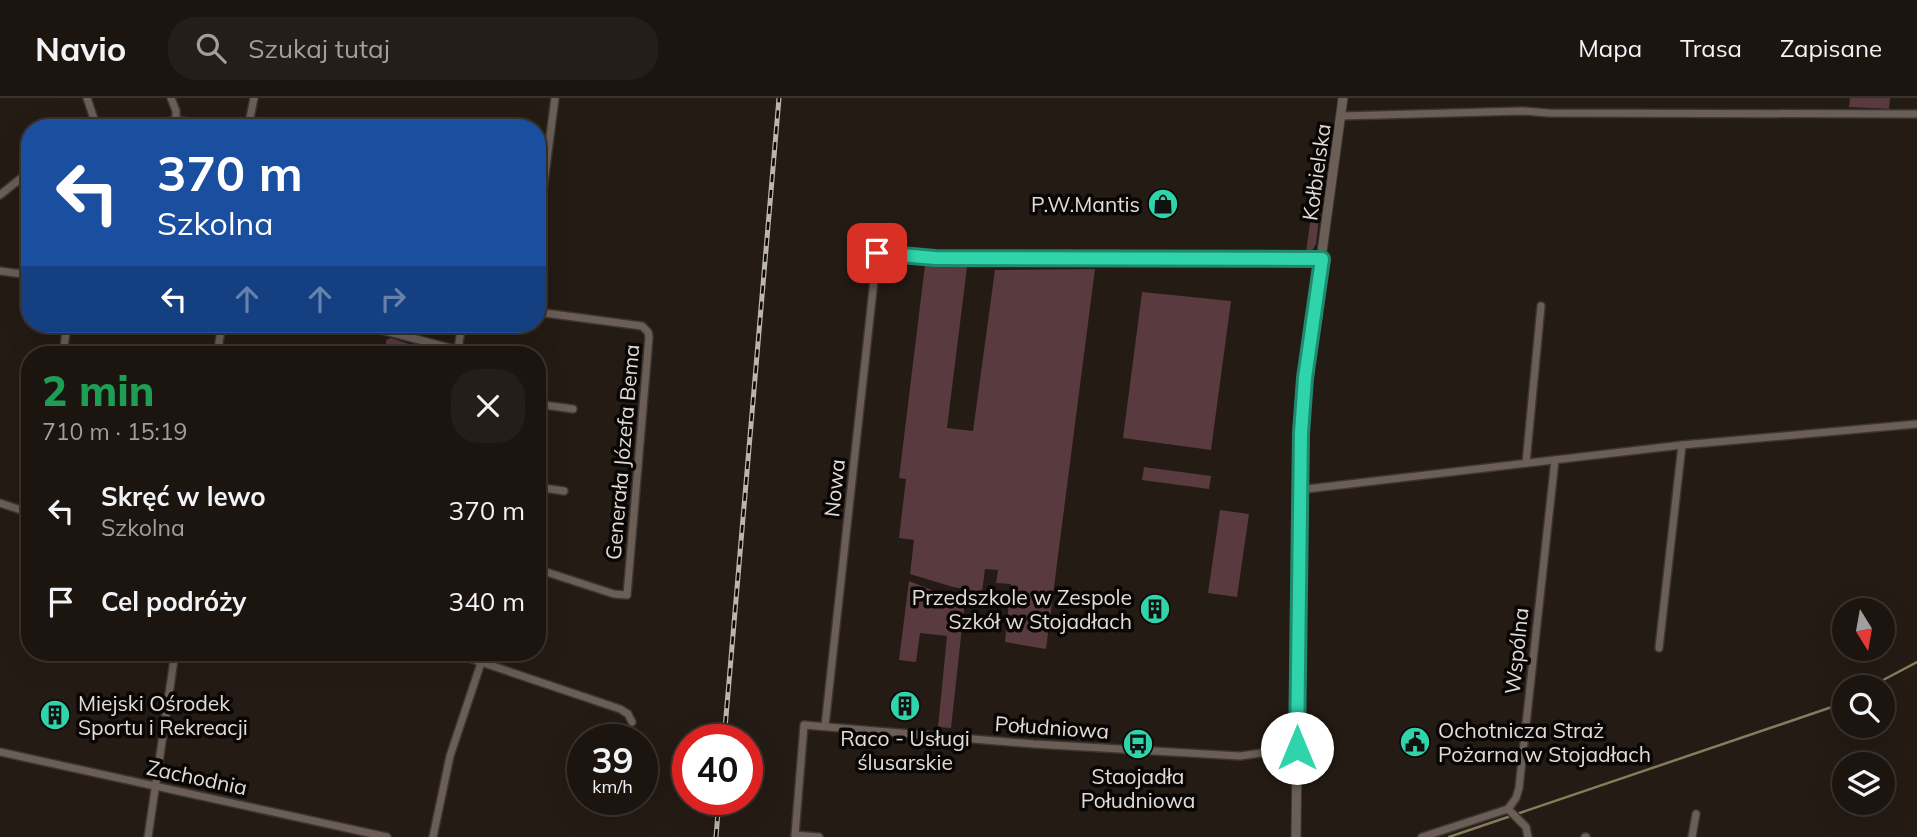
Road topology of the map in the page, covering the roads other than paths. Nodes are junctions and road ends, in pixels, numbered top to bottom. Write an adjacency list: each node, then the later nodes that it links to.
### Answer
1 (87, 98): 8 (street)
2 (172, 98): 9 (street)
3 (254, 98): 10 (street)
4 (555, 98): 11 (street)
5 (1343, 98): 7 (street, Kołbielska)
6 (1917, 114): 7 (street)
7 (1341, 116): 16 (street, Kołbielska)
8 (94, 119)
9 (176, 119)
10 (250, 119)
11 (546, 153)
12 (21, 178): 13 (street)
13 (0, 195)
14 (855, 251): 15 (street)
15 (877, 253): 16 (street); 40 (street, Nowa)
16 (1322, 259): 30 (street, Kołbielska)
17 (0, 271): 18 (street)
18 (21, 274)
19 (1541, 306): 28 (street)
20 (546, 313): 34 (street, Generała Józefa Bema)
21 (390, 333): 22 (street)
22 (437, 346)
23 (546, 405): 24 (street)
24 (573, 409)
25 (1917, 424): 26 (street)
26 (1682, 445): 27 (street); 35 (street)
27 (1555, 460): 28 (street); 44 (street, Wspólna)
28 (1526, 463): 30 (street)
29 (546, 488): 31 (street)
30 (1298, 490): 41 (street, Kołbielska)
31 (564, 491)
32 (0, 503): 33 (street)
33 (21, 510)
34 (546, 572)
35 (1659, 649)
36 (174, 661): 43 (street)
37 (479, 661): 48 (street)
38 (490, 661): 39 (street)
39 (632, 722)
40 (825, 726): 41 (street, Południowa); 49 (street, Południowa)
41 (1297, 748): 50 (street, Kołbielska)
42 (0, 752): 43 (street, Zachodnia)
43 (155, 786): 46 (street); 47 (street, Zachodnia)
44 (1511, 811): 51 (street); 52 (street)
45 (1696, 814): 53 (street)
46 (148, 837)
47 (387, 837)
48 (433, 837)
49 (819, 837)
50 (1296, 837)
51 (1422, 837)
52 (1528, 837)
53 (1692, 837)

